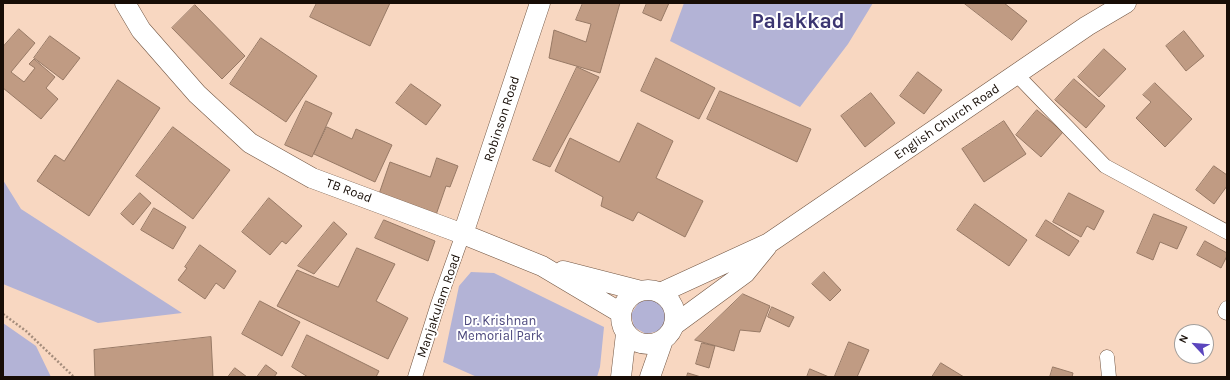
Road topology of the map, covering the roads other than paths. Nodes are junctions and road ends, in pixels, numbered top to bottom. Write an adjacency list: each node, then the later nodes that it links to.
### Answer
1 (125, 3): 6 (main road, TB Road)
2 (540, 3): 6 (main road, Robinson Road)
3 (1126, 3): 4 (main road, English Church Road)
4 (1017, 75): 5 (street); 7 (main road, English Church Road)
5 (1227, 232)
6 (464, 234): 8 (main road, TB Road); 17 (street, Manjakulam Road)
7 (769, 243): 10 (main road, English Church Road); 14 (main road, English Church Road)
8 (542, 266): 9 (main road); 12 (main road, TB Road)
9 (641, 291): 10 (main road); 12 (main road)
10 (660, 293): 14 (main road)
11 (1227, 308): 13 (street)
12 (621, 313): 15 (main road)
13 (1227, 313)
14 (668, 333): 15 (main road); 19 (main road)
15 (626, 334): 18 (main road)
16 (1107, 357): 20 (street)
17 (415, 377)
18 (621, 377)
19 (650, 377)
20 (1109, 377)

